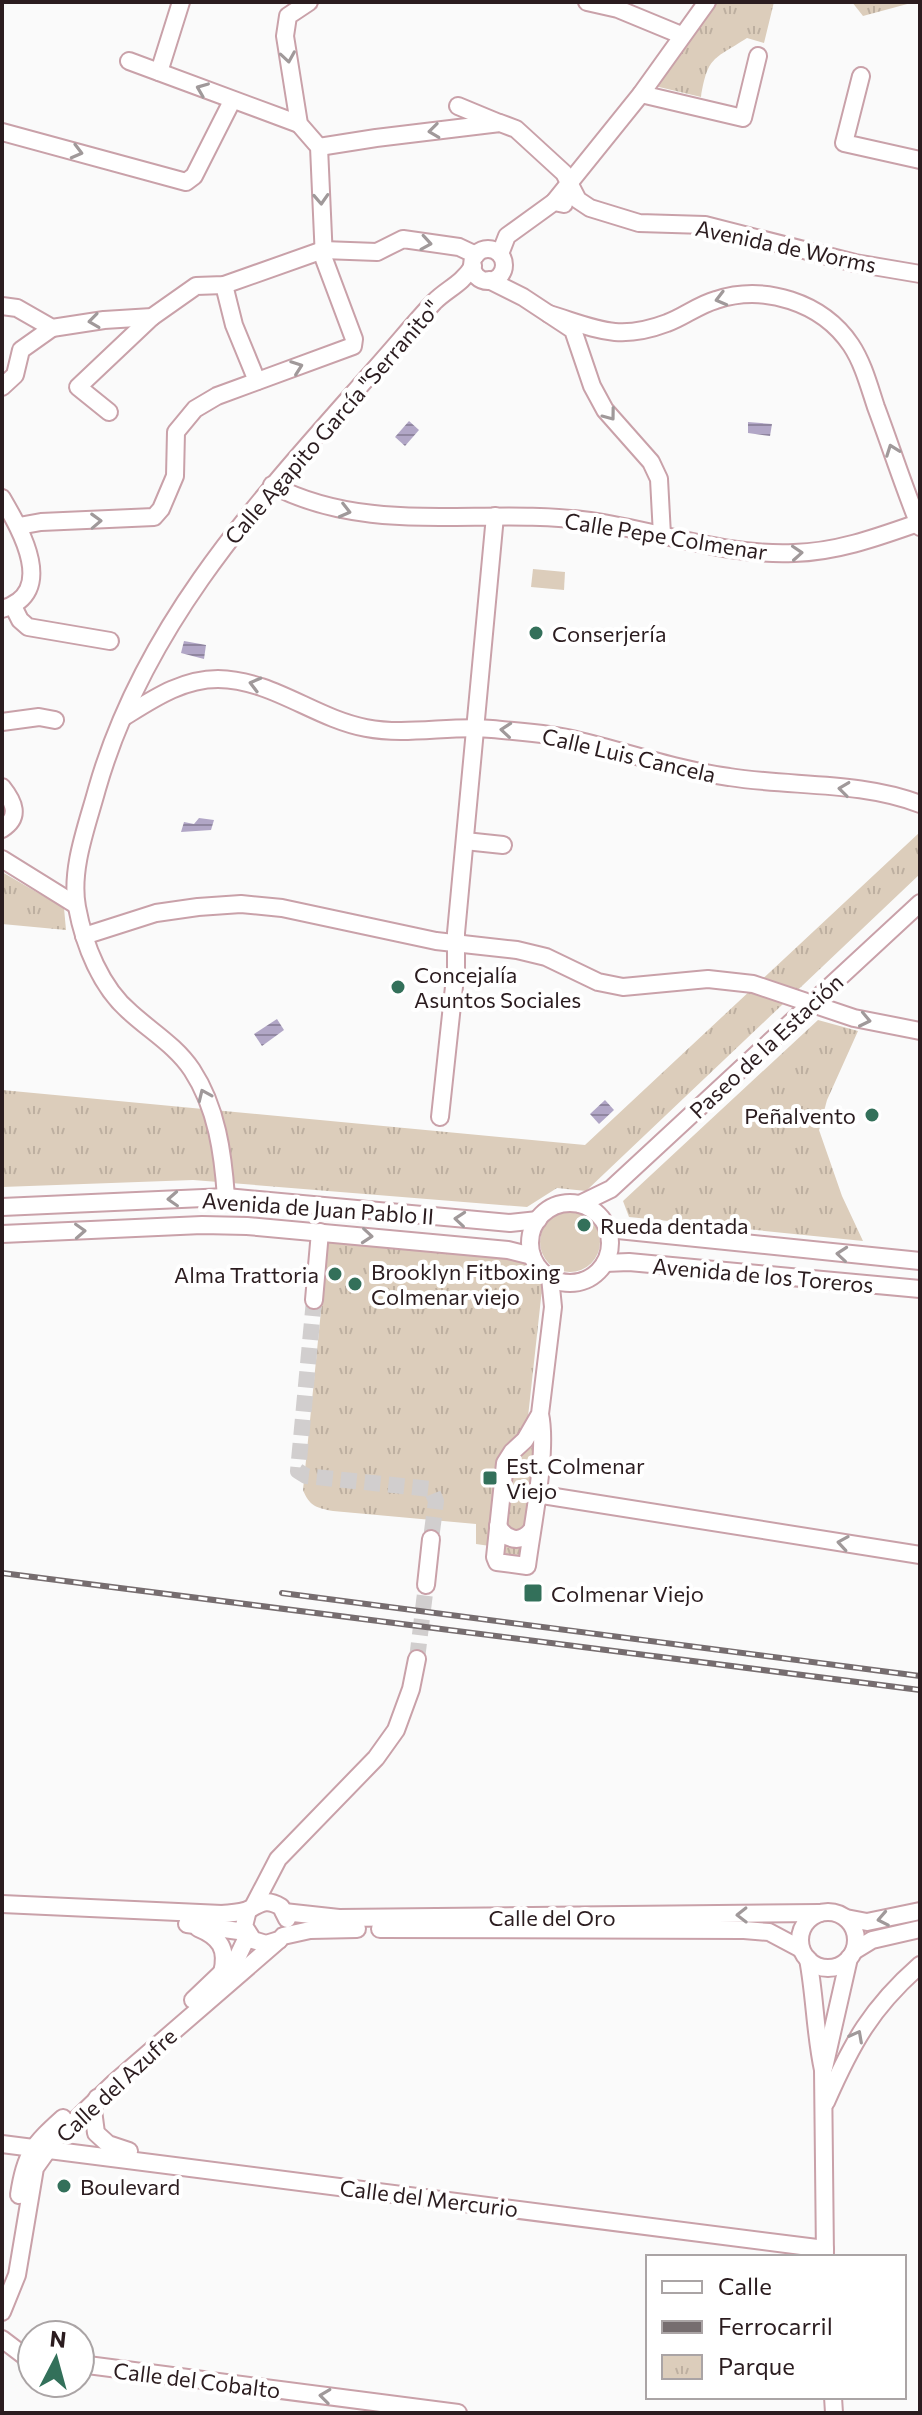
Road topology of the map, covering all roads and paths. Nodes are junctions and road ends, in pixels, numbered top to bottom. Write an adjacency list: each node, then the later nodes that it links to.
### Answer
1 (181, 2): 8 (street)
2 (309, 2): 14 (street, one-way to 14)
3 (587, 2): 5 (street)
4 (707, 2): 5 (street)
5 (681, 35): 10 (street)
6 (758, 56): 10 (street)
7 (129, 61): 8 (street)
8 (159, 72): 11 (street, one-way to 8)
9 (861, 76): 17 (street)
10 (641, 94): 18 (street)
11 (232, 101): 14 (street); 15 (street, one-way to 11)
12 (458, 106): 13 (street)
13 (500, 123): 16 (street, one-way to 16); 18 (street)
14 (299, 124): 16 (street)
15 (2, 132)
16 (319, 147): 21 (street, one-way to 21)
17 (920, 160)
18 (570, 185): 19 (street); 20 (street)
19 (554, 202): 20 (street, Avenida de Worms); 22 (street)
20 (590, 208): 24 (street, Avenida de Worms)
21 (323, 250): 23 (street, one-way to 23); 26 (street); 35 (street, one-way to 21)
22 (502, 259): 23 (street); 25 (street); 28 (street)
23 (474, 260): 25 (street); 27 (street, Calle Agapito García "Serranito")
24 (920, 274)
25 (487, 280): 27 (street, Calle Agapito García "Serranito"); 28 (street)
26 (224, 285): 31 (street); 35 (street)
27 (452, 290): 38 (street, Calle Agapito García "Serranito")
28 (523, 297): 30 (street)
29 (2, 306): 32 (street)
30 (549, 314): 33 (street); 34 (street)
31 (152, 317): 32 (street, one-way to 32); 37 (street)
32 (52, 328): 36 (street)
33 (595, 330): 34 (street); 41 (street, one-way to 33)
34 (580, 344): 43 (street, one-way to 43)
35 (257, 381): 42 (street, one-way to 35)
36 (2, 387)
37 (109, 412)
38 (272, 485): 40 (street, Calle Pepe Colmenar, one-way to 40); 46 (street, Calle Agapito García "Serranito")
39 (2, 498): 42 (street)
40 (495, 516): 43 (street, Calle Pepe Colmenar); 51 (street)
41 (919, 525): 43 (street, Calle Pepe Colmenar, one-way to 41)
42 (19, 526): 44 (street)
43 (662, 535)
44 (7, 607): 45 (street)
45 (110, 641)
46 (138, 685): 47 (street); 48 (street, Calle Agapito García "Serranito")
47 (156, 697): 48 (street, Calle Luis Cancela); 51 (street, Calle Luis Cancela, one-way to 47)
48 (123, 718): 58 (street, Calle Agapito García "Serranito")
49 (55, 720): 50 (street)
50 (2, 722)
51 (475, 728): 53 (street, Calle Luis Cancela, one-way to 51); 55 (street)
52 (2, 787): 54 (street)
53 (920, 804)
54 (2, 829)
55 (465, 841): 56 (street); 63 (street)
56 (503, 845)
57 (2, 859): 59 (street)
58 (77, 881): 59 (street); 61 (street, Calle Agapito García "Serranito")
59 (52, 890): 61 (street)
60 (920, 903): 64 (street, Paseo de la Estación)
61 (76, 905): 62 (street, Calle Agapito García "Serranito")
62 (84, 936): 63 (street); 68 (street, Calle Agapito García "Serranito", one-way to 62)
63 (456, 944): 64 (street); 66 (street)
64 (812, 1003): 65 (street, one-way to 65); 67 (street, Paseo de la Estación)
65 (920, 1031)
66 (440, 1117)
67 (611, 1189): 69 (street, Paseo de la Estación); 72 (street)
68 (226, 1197): 70 (street, Avenida de Juan Pablo II, one-way to 70); 71 (street, Avenida de Juan Pablo II, one-way to 68)
69 (580, 1204): 71 (street); 72 (street)
70 (3, 1207): 74 (street)
71 (538, 1220): 75 (street)
72 (605, 1224): 76 (street, Avenida de los Toreros, one-way to 72); 77 (street)
73 (320, 1232): 74 (street, Avenida de Juan Pablo II, one-way to 73); 75 (street, Avenida de Juan Pablo II, one-way to 75); 81 (street)
74 (3, 1234)
75 (532, 1256): 78 (street)
76 (920, 1261)
77 (605, 1263): 79 (street); 80 (street, Avenida de los Toreros)
78 (550, 1277): 79 (street); 82 (street)
79 (567, 1283): 82 (street)
80 (920, 1289)
81 (314, 1300)
82 (553, 1307): 83 (street)
83 (540, 1414): 84 (street); 85 (street)
84 (536, 1494): 86 (street); 88 (street, one-way to 84)
85 (498, 1526): 86 (street); 86 (street)
86 (531, 1531)
87 (431, 1539): 89 (street)
88 (920, 1555)
89 (426, 1585)
90 (417, 1659): 91 (street)
91 (266, 1881): 93 (street); 94 (street)
92 (2, 1904): 94 (street)
93 (278, 1907): 94 (street); 96 (street, Calle del Oro, one-way to 93); 102 (street)
94 (251, 1908): 101 (street)
95 (920, 1911): 98 (street, one-way to 98)
96 (820, 1913): 98 (street); 103 (street)
97 (2, 1914): 99 (street)
98 (846, 1918): 104 (street)
99 (189, 1924): 101 (street); 106 (street)
100 (920, 1929): 104 (street)
101 (247, 1934): 102 (street); 106 (street, Calle del Azufre)
102 (281, 1938): 103 (street, Calle del Oro); 108 (street, Calle del Azufre)
103 (804, 1954): 104 (street); 107 (street)
104 (851, 1955): 107 (street)
105 (920, 1965): 109 (street, one-way to 105)
106 (222, 1973): 111 (street, Calle del Azufre)
107 (823, 2070): 109 (street)
108 (97, 2098): 111 (street, Calle del Azufre); 113 (street)
109 (824, 2107): 114 (street)
110 (2, 2134): 111 (street)
111 (44, 2143): 112 (street); 113 (street, Calle del Mercurio); 114 (street, Calle del Mercurio); 115 (street, Calle del Azufre); 116 (street, Calle del Azufre)
112 (2, 2144)
113 (129, 2151): 114 (street, Calle del Mercurio)
114 (825, 2249)
115 (2, 2289)
116 (2, 2312)
117 (96, 2366): 118 (street, Calle del Cobalto, one-way to 117)
118 (458, 2413)

